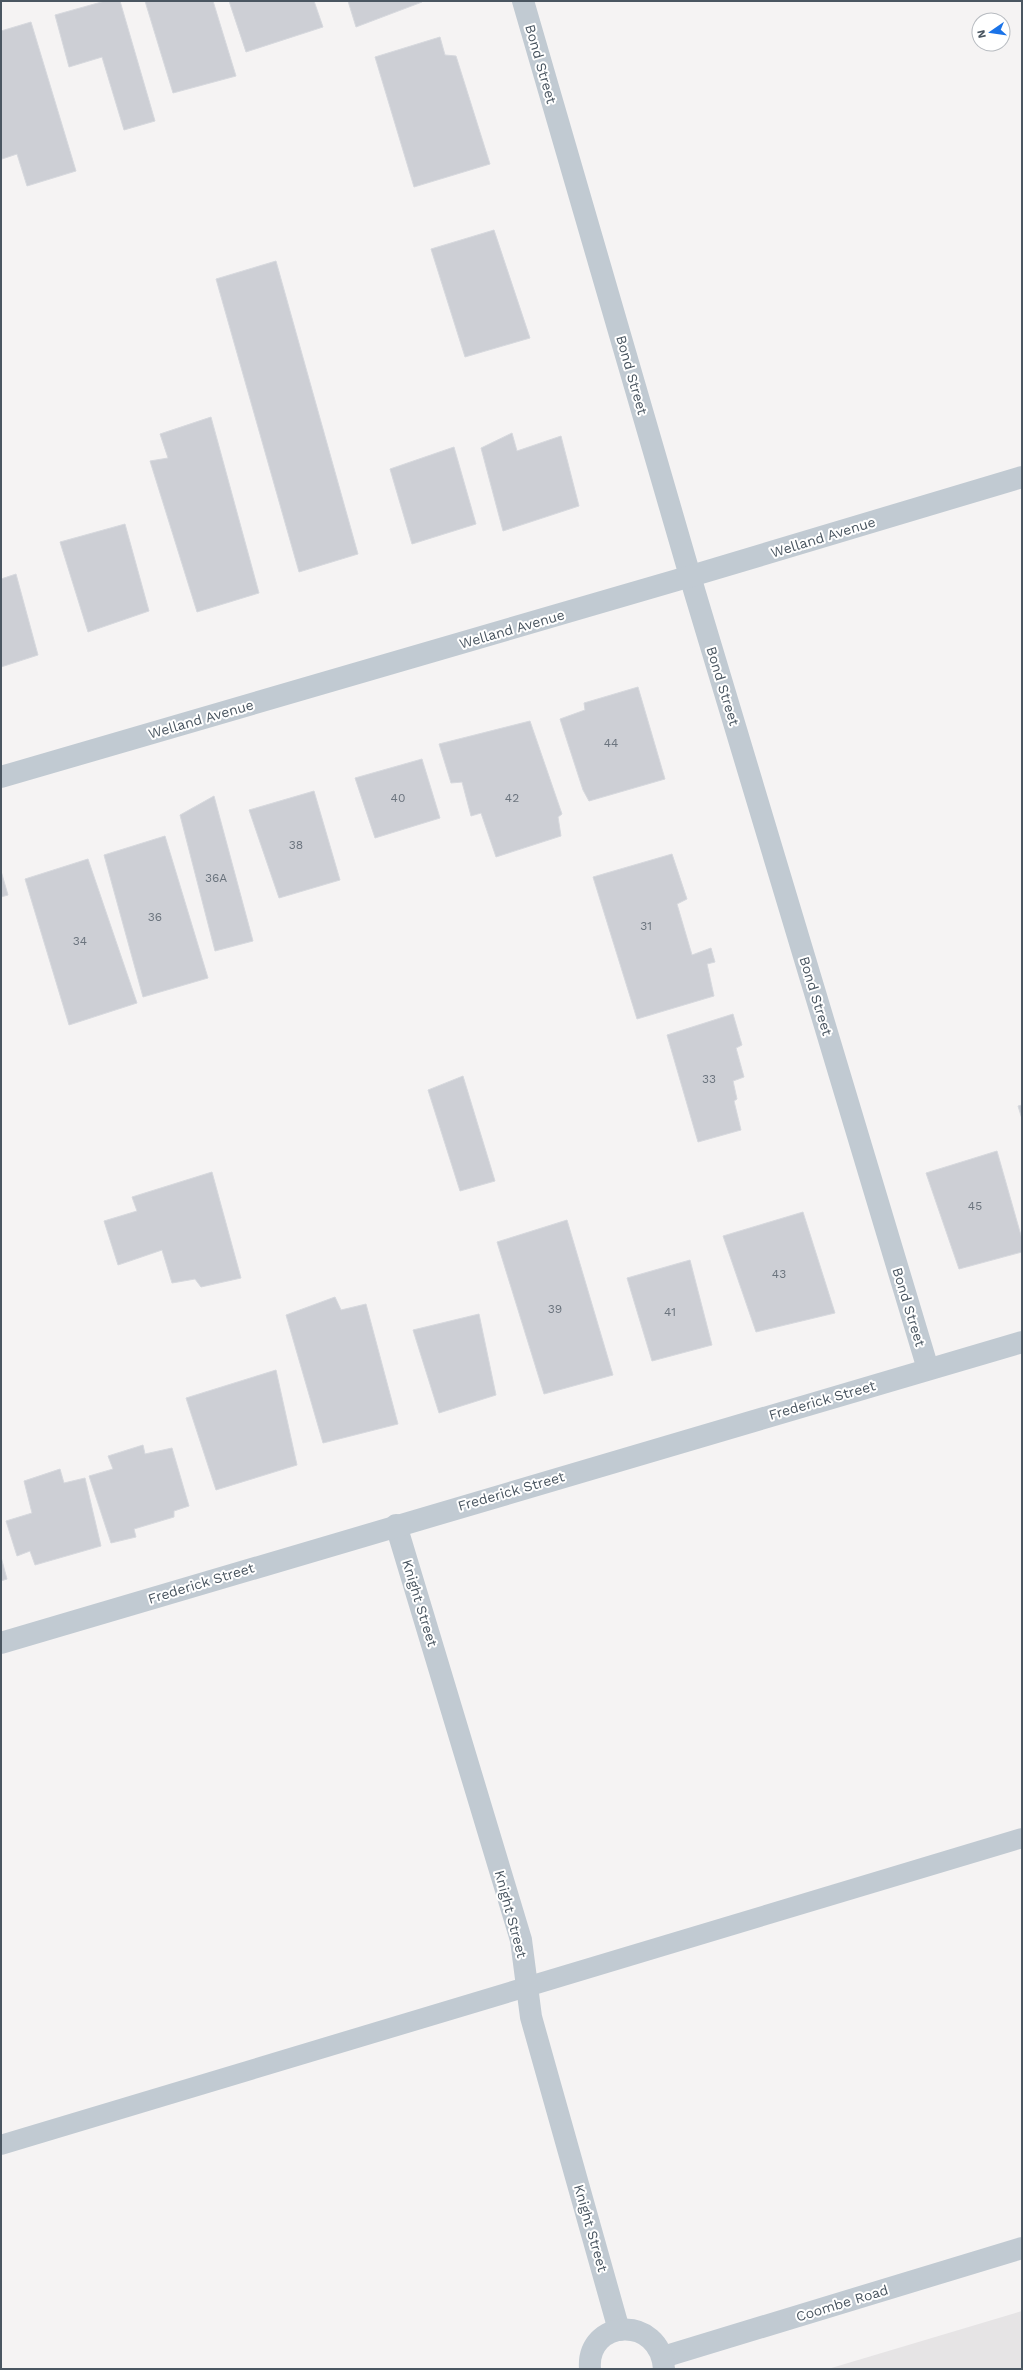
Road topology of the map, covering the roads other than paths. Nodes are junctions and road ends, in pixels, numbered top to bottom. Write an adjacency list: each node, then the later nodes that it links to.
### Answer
1 (523, 1): 3 (street, Bond Street)
2 (1022, 477): 3 (street, Welland Avenue)
3 (691, 576): 4 (street, Welland Avenue); 6 (street, Bond Street)
4 (1, 777)
5 (1022, 1342): 6 (street, Frederick Street)
6 (928, 1370): 7 (street, Frederick Street)
7 (396, 1525): 8 (street, Frederick Street); 10 (street, Knight Street)
8 (1, 1643)
9 (1022, 1838): 10 (lane)
10 (528, 1986): 11 (lane); 13 (street, Knight Street)
11 (1, 2145)
12 (1022, 2248): 14 (street, Coombe Road)
13 (619, 2330): 14 (street); 15 (street)
14 (663, 2363)
15 (590, 2369)

